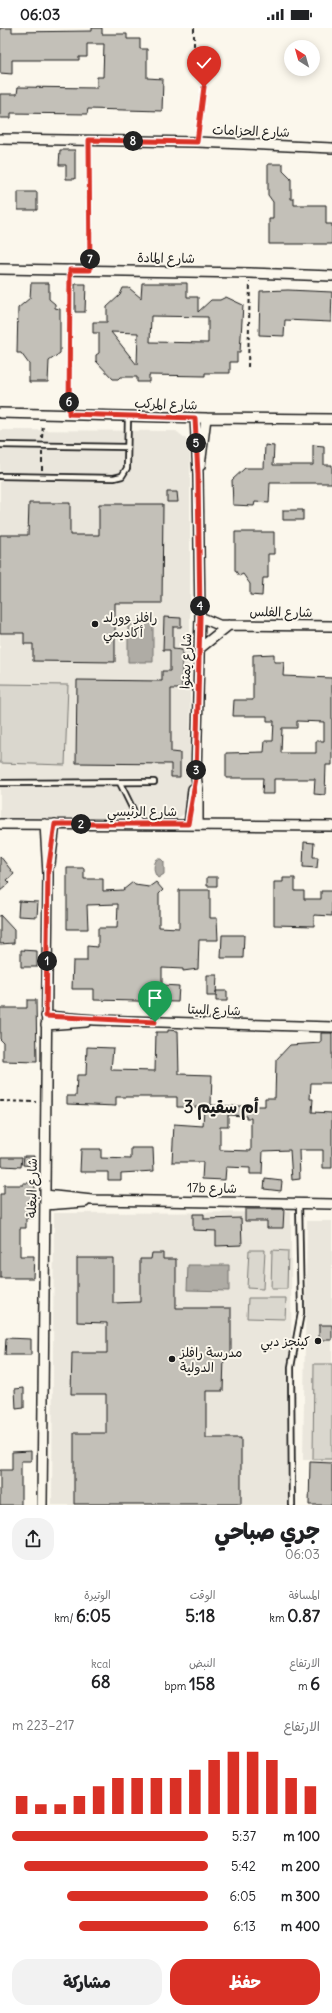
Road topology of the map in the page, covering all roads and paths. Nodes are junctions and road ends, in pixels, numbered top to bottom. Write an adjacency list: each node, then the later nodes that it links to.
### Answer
1 (194, 28): 4 (path)
2 (0, 139): 3 (street, شارع الحزامات)
3 (89, 140): 4 (street, شارع الحزامات); 8 (path)
4 (197, 142): 5 (street, شارع الحزامات)
5 (332, 148)
6 (0, 269): 7 (street, شارع المادة)
7 (70, 270): 8 (street, شارع المادة); 13 (path)
8 (90, 270): 9 (street, شارع المادة)
9 (250, 273): 10 (street, شارع المادة); 11 (path)
10 (332, 276)
11 (248, 367)
12 (0, 413): 13 (street, شارع المركب)
13 (69, 414): 14 (street, شارع المركب)
14 (128, 416): 15 (street, شارع المركب); 19 (lane)
15 (195, 418): 16 (street, شارع المركب); 20 (street, شارع يمتوا)
16 (206, 418): 17 (street, شارع المركب); 20 (street, شارع يمتوا)
17 (332, 419)
18 (0, 445): 19 (lane)
19 (127, 447): 21 (lane)
20 (198, 474): 22 (street, شارع يمتوا)
21 (0, 476)
22 (200, 617): 23 (street, شارع الفلس); 25 (street, شارع يمتوا)
23 (230, 625): 24 (street, شارع الفلس); 25 (street)
24 (332, 626)
25 (199, 649): 26 (street, شارع يمتوا)
26 (196, 778): 34 (street, شارع يمتوا); 35 (street, شارع يمتوا)
27 (154, 782): 29 (lane)
28 (0, 783): 29 (lane)
29 (120, 783): 33 (lane)
30 (0, 824): 31 (street, شارع الرئيسي)
31 (45, 824): 32 (street, شارع الرئيسي); 37 (street, شارع البغلة)
32 (55, 824): 33 (street, شارع الرئيسي); 37 (street, شارع البغلة)
33 (140, 824): 34 (street, شارع الرئيسي)
34 (188, 824): 35 (street, شارع الرئيسي)
35 (198, 825): 36 (street, شارع الرئيسي)
36 (332, 826)
37 (48, 871): 38 (street, شارع البغلة)
38 (46, 1021): 39 (street, شارع البيتا); 41 (street, شارع البغلة)
39 (332, 1027)
40 (0, 1102): 41 (path)
41 (46, 1102): 42 (street, شارع البغلة)
42 (45, 1195): 43 (street, 17b شارع); 46 (street, شارع البغلة)
43 (92, 1200): 44 (street, 17b شارع); 46 (street, 17b شارع)
44 (299, 1202): 45 (street, 17b شارع); 48 (lane)
45 (332, 1204)
46 (44, 1205): 47 (street, شارع البغلة)
47 (42, 1505)
48 (292, 1505)

